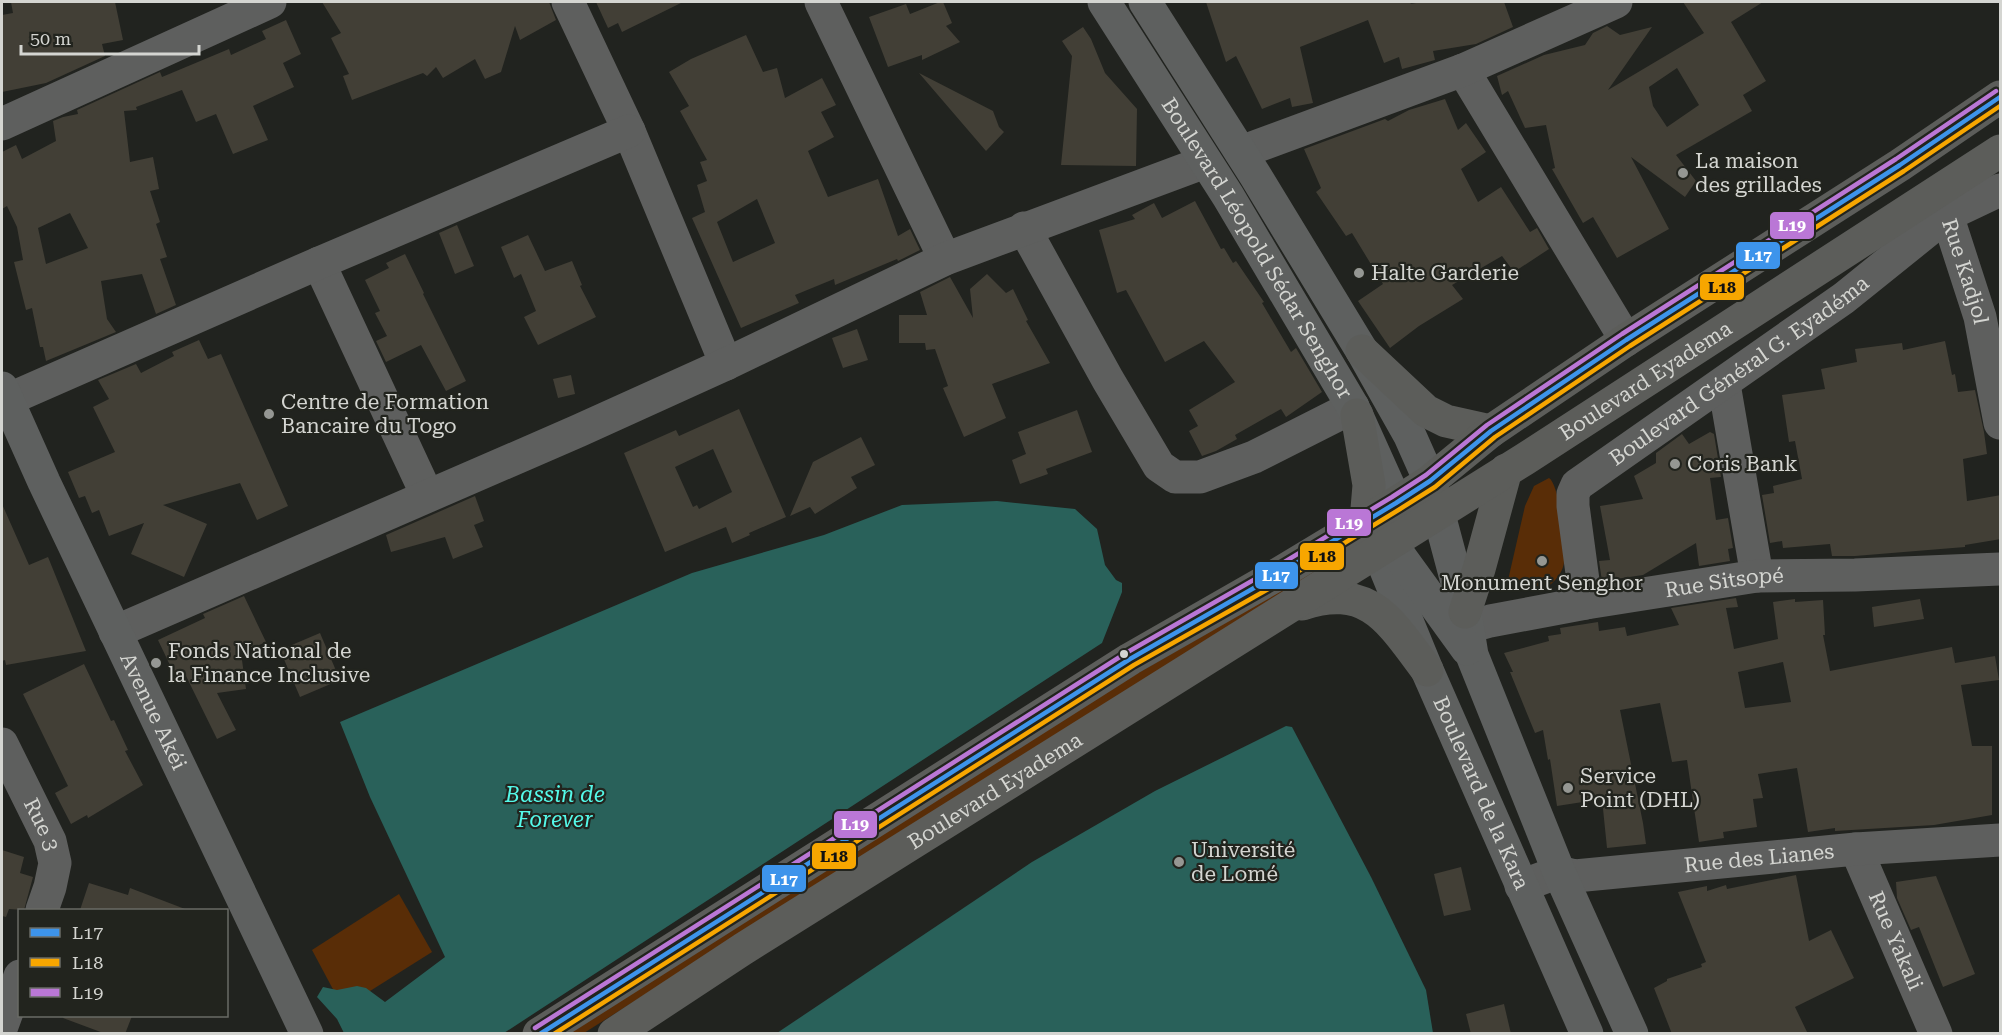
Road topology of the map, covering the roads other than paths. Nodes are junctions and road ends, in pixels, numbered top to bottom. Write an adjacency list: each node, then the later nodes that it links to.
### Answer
1 (270, 2): 9 (street)
2 (568, 2): 10 (street)
3 (821, 2): 17 (street)
4 (1104, 2): 13 (main road, Boulevard Léopold Sédar Senghor)
5 (1145, 2): 12 (main road, Boulevard Léopold Sédar Senghor)
6 (1616, 2): 7 (street)
7 (1462, 70): 12 (street); 19 (street)
8 (2001, 97): 19 (highway)
9 (2, 124)
10 (629, 131): 18 (street); 21 (street)
11 (2001, 151): 15 (highway, Boulevard Eyadema)
12 (1241, 152): 20 (main road, Boulevard Léopold Sédar Senghor)
13 (1205, 162): 16 (street); 24 (main road, Boulevard Léopold Sédar Senghor)
14 (2001, 190): 15 (street, Boulevard Général G. Eyadéma)
15 (1940, 206): 22 (street, Boulevard Général G. Eyadéma); 25 (street, Rue Kadjol); 27 (highway, Boulevard Eyadema)
16 (1024, 228): 17 (street); 24 (street)
17 (945, 259): 21 (street)
18 (320, 263): 23 (street); 29 (street)
19 (1626, 340): 26 (highway)
20 (1362, 351): 26 (highway); 28 (main road, Boulevard Léopold Sédar Senghor)
21 (726, 364): 29 (street)
22 (1724, 384): 33 (street); 34 (street, Boulevard Général G. Eyadéma)
23 (4, 394): 37 (main road, Avenue Akéi)
24 (1355, 411): 31 (highway)
25 (2001, 423)
26 (1491, 431): 28 (highway)
27 (1506, 470): 30 (highway, Boulevard Eyadema); 36 (highway)
28 (1430, 481): 30 (main road, Boulevard de la Kara); 31 (highway)
29 (427, 495): 37 (street)
30 (1438, 512): 31 (highway, Boulevard Eyadema); 36 (main road, Boulevard de la Kara)
31 (1385, 527): 35 (highway, Boulevard Eyadema); 36 (main road, Boulevard de la Kara); 38 (main road, Boulevard de la Kara); 48 (highway)
32 (2001, 569): 33 (street, Rue Sitsopé)
33 (1757, 576): 34 (street, Rue Sitsopé)
34 (1586, 603): 36 (street, Rue Sitsopé)
35 (1288, 608): 38 (highway); 49 (highway, Boulevard Eyadema)
36 (1465, 631): 42 (main road, Boulevard de la Kara)
37 (116, 632): 47 (main road, Avenue Akéi)
38 (1427, 670): 43 (main road, Boulevard de la Kara)
39 (2, 744): 44 (street, Rue 3)
40 (2001, 840): 41 (street, Rue des Lianes)
41 (1856, 849): 42 (street, Rue des Lianes); 52 (street, Rue Yakali)
42 (1559, 872): 43 (street, Rue des Lianes); 51 (main road, Boulevard de la Kara)
43 (1521, 886): 50 (main road, Boulevard de la Kara)
44 (42, 909)
45 (18, 982): 46 (street)
46 (2, 1026)
47 (307, 1034)
48 (539, 1034)
49 (614, 1034)
50 (1587, 1034)
51 (1632, 1034)
52 (1936, 1034)

